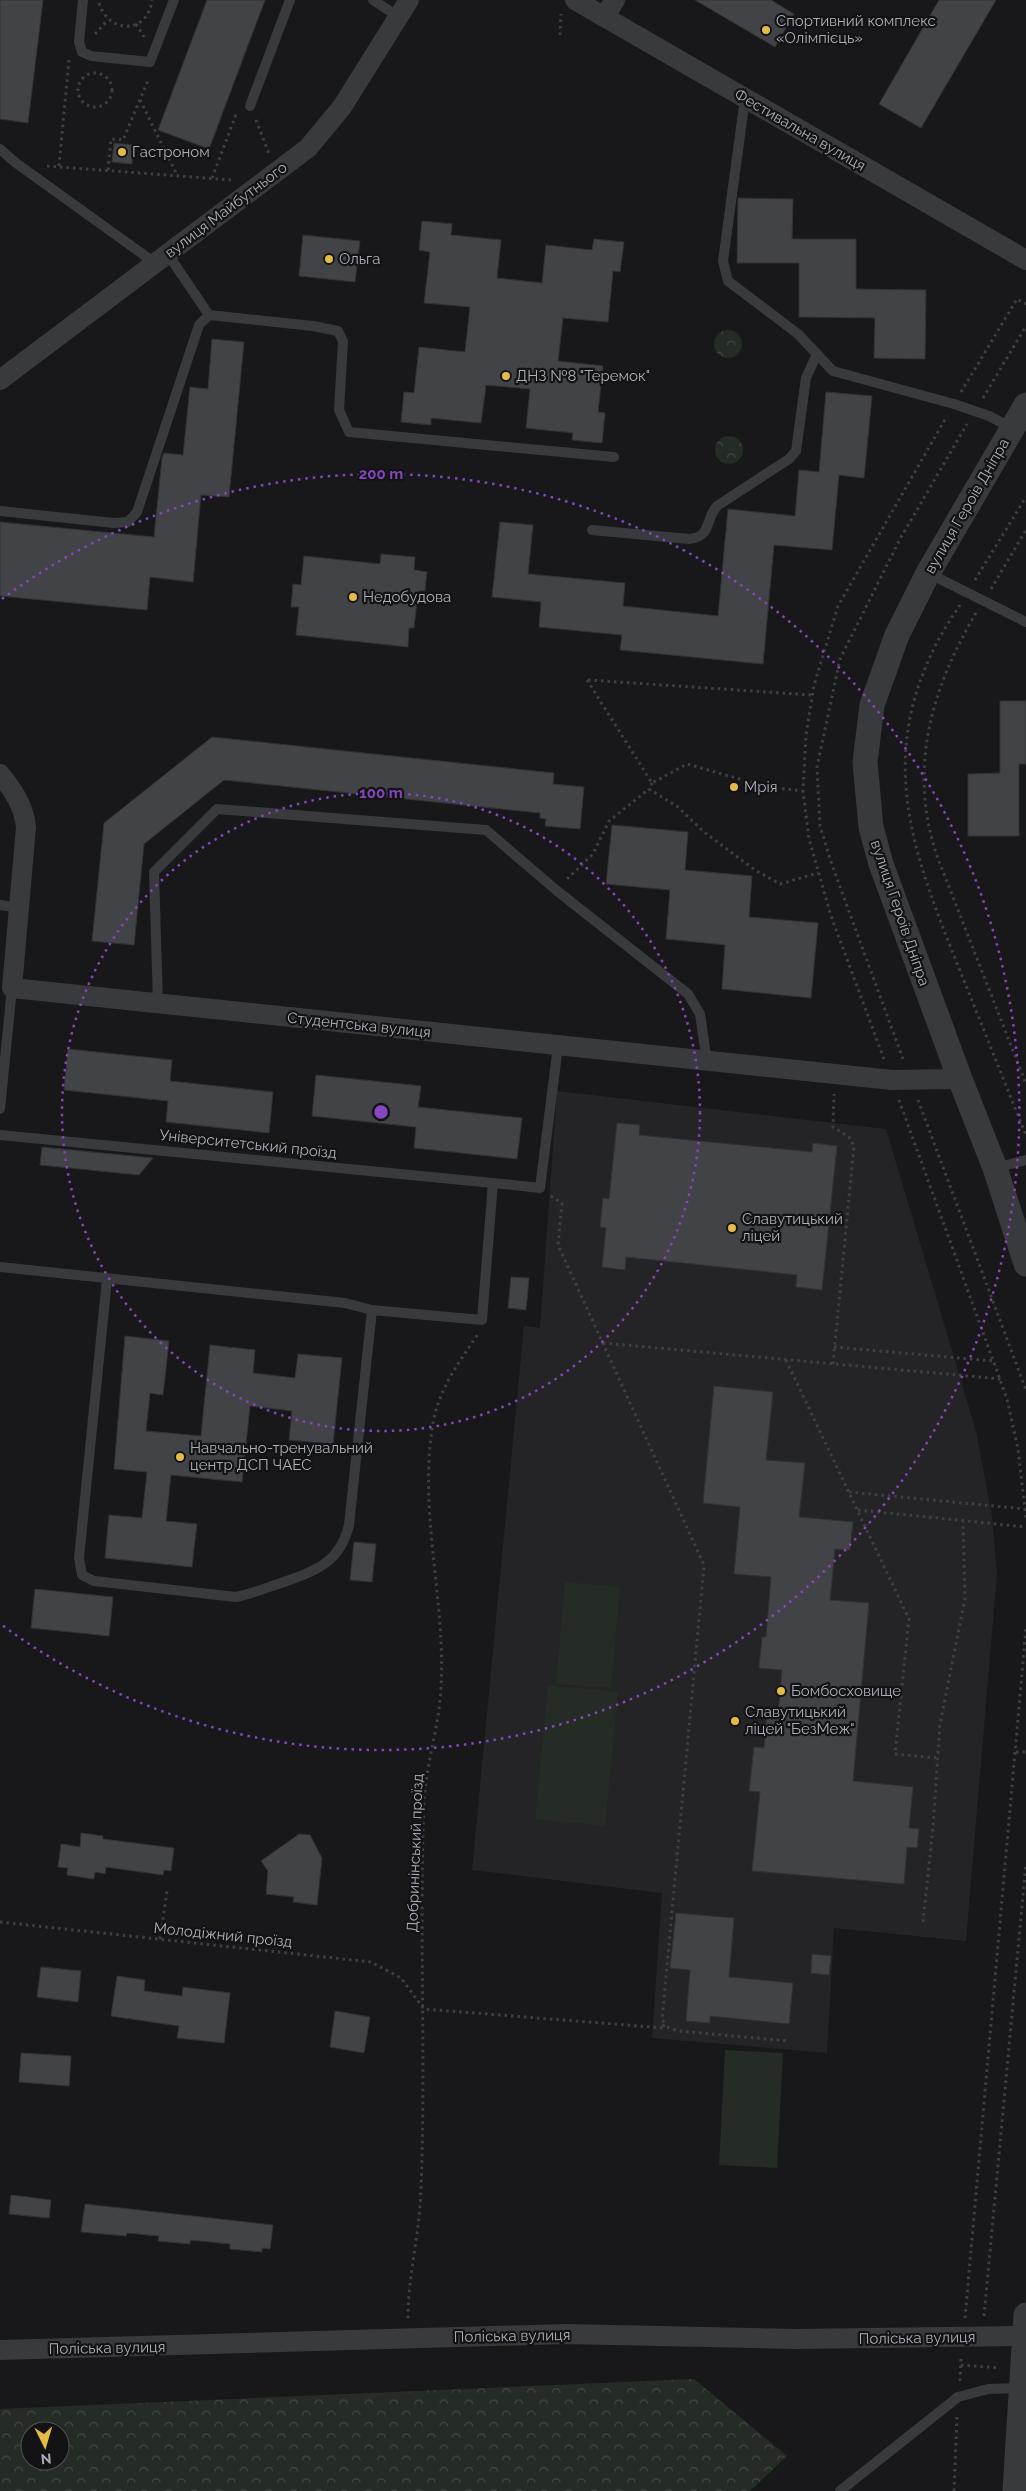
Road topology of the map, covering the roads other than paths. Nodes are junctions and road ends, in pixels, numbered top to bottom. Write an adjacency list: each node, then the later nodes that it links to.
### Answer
1 (83, 0): 2 (lane)
2 (174, 0)
3 (290, 0): 9 (lane)
4 (373, 0): 6 (lane)
5 (568, 6): 7 (street, Фестивальна вулиця)
6 (404, 8): 11 (street, вулиця Майбутнього)
7 (609, 8): 8 (street, Фестивальна вулиця)
8 (745, 98): 12 (street, Фестивальна вулиця); 14 (lane)
9 (250, 106)
10 (0, 149): 11 (lane)
11 (161, 258): 13 (lane); 15 (street, вулиця Майбутнього)
12 (1026, 260)
13 (209, 315): 18 (lane); 19 (lane)
14 (817, 354): 17 (lane); 20 (lane)
15 (0, 380)
16 (1026, 405): 17 (street, вулиця Героїв Дніпра)
17 (1012, 428): 21 (street, вулиця Героїв Дніпра)
18 (614, 456)
19 (0, 510)
20 (592, 530)
21 (928, 572): 22 (lane); 30 (street, вулиця Героїв Дніпра)
22 (1026, 622)
23 (0, 774): 25 (street)
24 (0, 905): 25 (lane)
25 (20, 908): 26 (street)
26 (12, 988): 27 (street, Студентська вулиця); 31 (lane)
27 (158, 1004): 28 (street, Студентська вулиця); 29 (lane)
28 (558, 1046): 29 (street, Студентська вулиця); 35 (lane, Університетський проїзд)
29 (707, 1062): 30 (street, Студентська вулиця)
30 (960, 1079): 34 (street, вулиця Героїв Дніпра)
31 (0, 1109)
32 (0, 1135): 35 (lane, Університетський проїзд)
33 (1026, 1160): 34 (lane)
34 (995, 1168): 36 (street, вулиця Героїв Дніпра)
35 (493, 1183): 39 (lane)
36 (1026, 1264)
37 (0, 1267): 38 (lane)
38 (107, 1278): 39 (lane); 39 (lane)
39 (372, 1310)
40 (1025, 2325): 41 (street, Поліська вулиця); 42 (street)
41 (0, 2350)
42 (1021, 2379): 43 (lane); 44 (street)
43 (840, 2491)
44 (1015, 2491)

